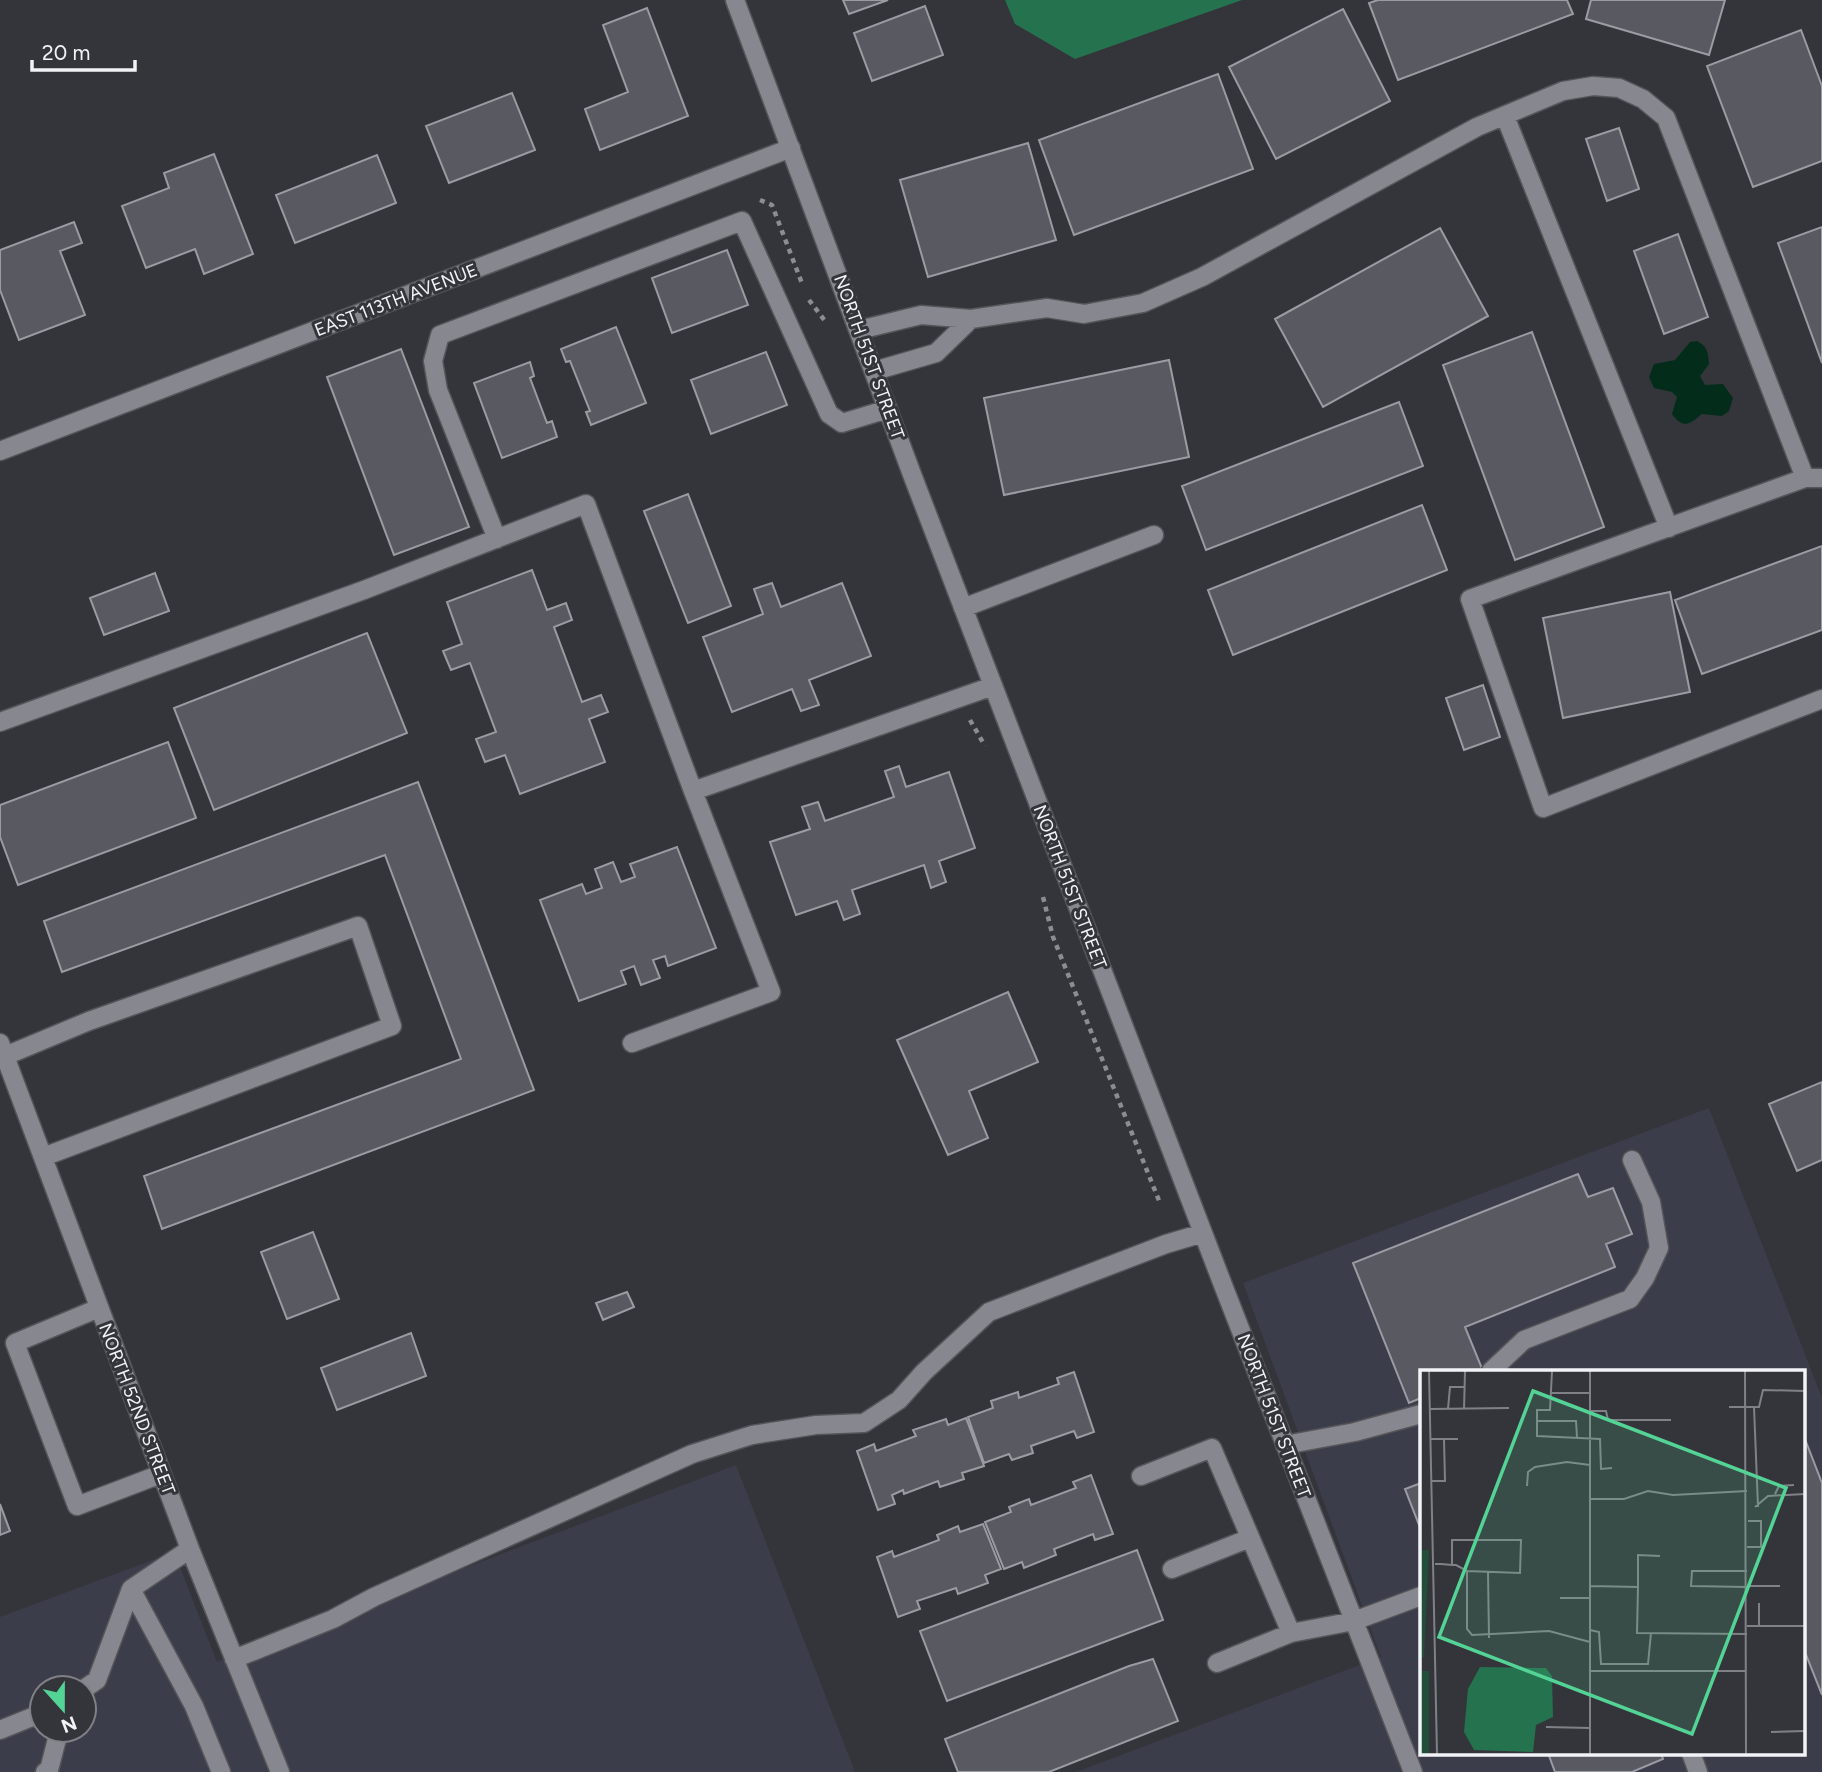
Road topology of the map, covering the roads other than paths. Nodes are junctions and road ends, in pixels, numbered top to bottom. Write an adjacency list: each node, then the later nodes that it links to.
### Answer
1 (735, 0): 3 (street, NORTH 51ST STREET)
2 (1505, 116): 4 (street); 9 (street); 10 (street)
3 (791, 148): 5 (street, NORTH 51ST STREET); 8 (street, EAST 113TH AVENUE)
4 (971, 318): 5 (street); 6 (street)
5 (859, 330): 6 (street, NORTH 51ST STREET)
6 (874, 371): 7 (street, NORTH 51ST STREET)
7 (888, 409): 12 (street); 13 (street, NORTH 51ST STREET)
8 (0, 451)
9 (1814, 478): 10 (street)
10 (1669, 528): 15 (street)
11 (1154, 535): 13 (street)
12 (497, 539): 16 (street); 17 (street)
13 (963, 608): 14 (street, NORTH 51ST STREET)
14 (993, 686): 17 (street); 22 (street, NORTH 51ST STREET)
15 (1822, 699)
16 (0, 722)
17 (694, 791): 18 (street)
18 (632, 1043)
19 (3, 1057): 20 (street, NORTH 52ND STREET); 20 (street)
20 (43, 1157): 23 (street, NORTH 52ND STREET)
21 (1632, 1160): 24 (street)
22 (1203, 1233): 26 (street, NORTH 51ST STREET); 36 (street)
23 (99, 1308): 27 (street, NORTH 52ND STREET); 27 (street)
24 (1492, 1370)
25 (1420, 1414): 26 (street)
26 (1285, 1445): 34 (street, NORTH 51ST STREET)
27 (161, 1474): 30 (street, NORTH 52ND STREET)
28 (1141, 1476): 29 (street)
29 (1250, 1538): 31 (street); 35 (street)
30 (190, 1549): 32 (street); 36 (street, NORTH 52ND STREET)
31 (1172, 1569)
32 (131, 1589): 38 (street); 44 (street)
33 (1420, 1596): 34 (street)
34 (1354, 1621): 35 (street); 46 (street, NORTH 51ST STREET)
35 (1291, 1633): 37 (street)
36 (234, 1659): 45 (street, NORTH 52ND STREET)
37 (1217, 1663)
38 (98, 1677)
39 (28, 1719): 40 (street)
40 (0, 1730)
41 (56, 1744): 43 (street)
42 (1691, 1754): 47 (street)
43 (45, 1772)
44 (221, 1772)
45 (280, 1772)
46 (1413, 1772)
47 (1698, 1772)

